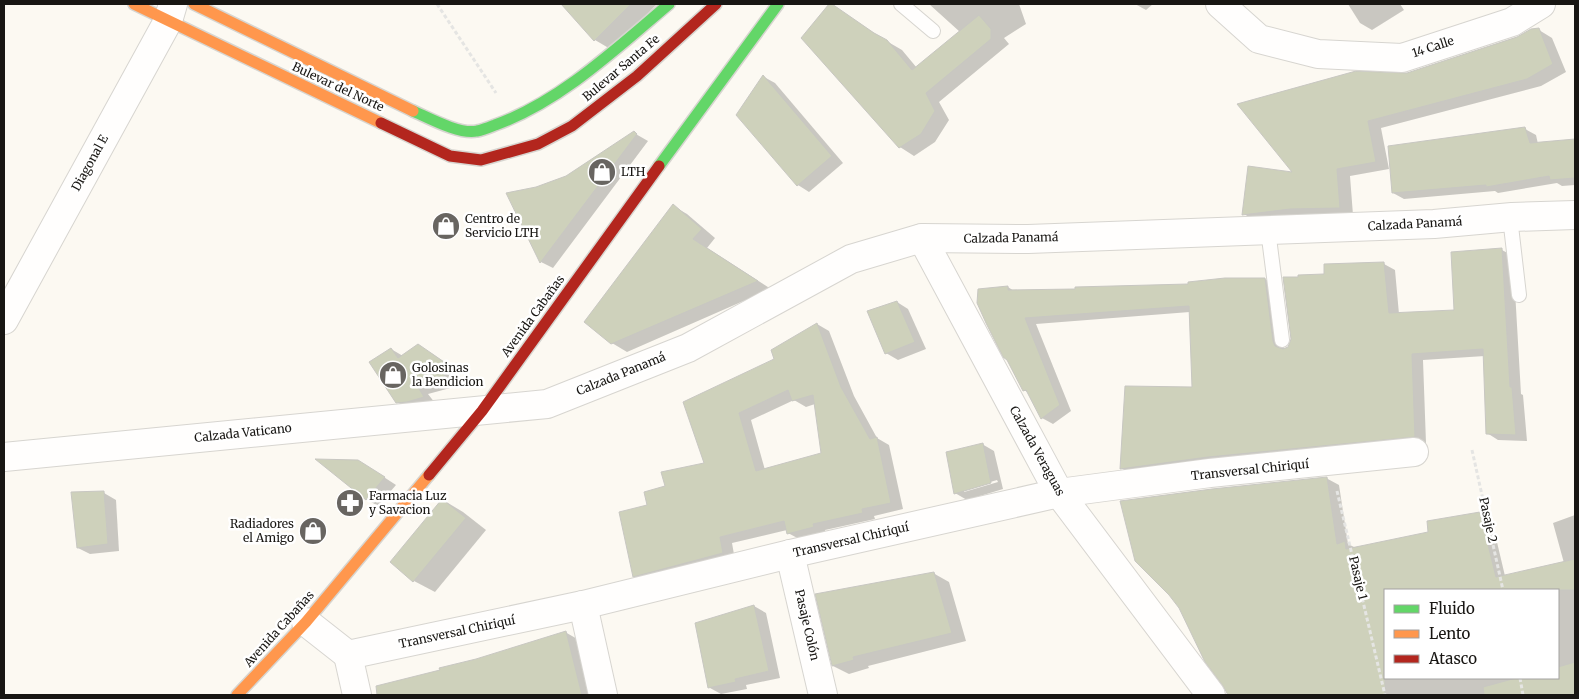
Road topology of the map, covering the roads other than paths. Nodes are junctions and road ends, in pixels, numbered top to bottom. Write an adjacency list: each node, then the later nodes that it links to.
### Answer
1 (134, 4): 9 (main road, Bulevar del Norte)
2 (194, 4): 11 (main road, Bulevar del Norte)
3 (668, 4): 11 (main road, Bulevar Santa Fe)
4 (716, 4): 12 (main road, Bulevar Santa Fe)
5 (901, 4): 10 (lane)
6 (1220, 4): 7 (street, 14 Calle)
7 (1541, 4)
8 (777, 5): 20 (main road, Avenida Cabañas)
9 (171, 12): 12 (main road, Bulevar del Norte); 18 (street, Diagonal E)
10 (933, 31)
11 (513, 118)
12 (538, 144)
13 (1575, 215): 14 (street, Calzada Panamá)
14 (1512, 217): 15 (street, Calzada Panamá); 17 (lane)
15 (1268, 230): 16 (street, Calzada Panamá); 19 (lane)
16 (922, 238): 20 (street, Calzada Panamá); 23 (street, Calzada Veraguas)
17 (1519, 295)
18 (4, 320)
19 (1282, 340)
20 (482, 411): 22 (street, Calzada Vaticano); 26 (main road, Avenida Cabañas)
21 (1414, 452): 23 (street, Transversal Chiriquí)
22 (4, 457)
23 (1059, 493): 24 (street, Transversal Chiriquí); 32 (street, Calzada Veraguas)
24 (790, 554): 25 (street, Transversal Chiriquí); 31 (street, Pasaje Colón)
25 (583, 605): 27 (street, Transversal Chiriquí); 30 (street)
26 (306, 622): 27 (street); 28 (main road, Avenida Cabañas)
27 (348, 655): 29 (street)
28 (237, 695)
29 (357, 695)
30 (603, 695)
31 (823, 695)
32 (1211, 695)

